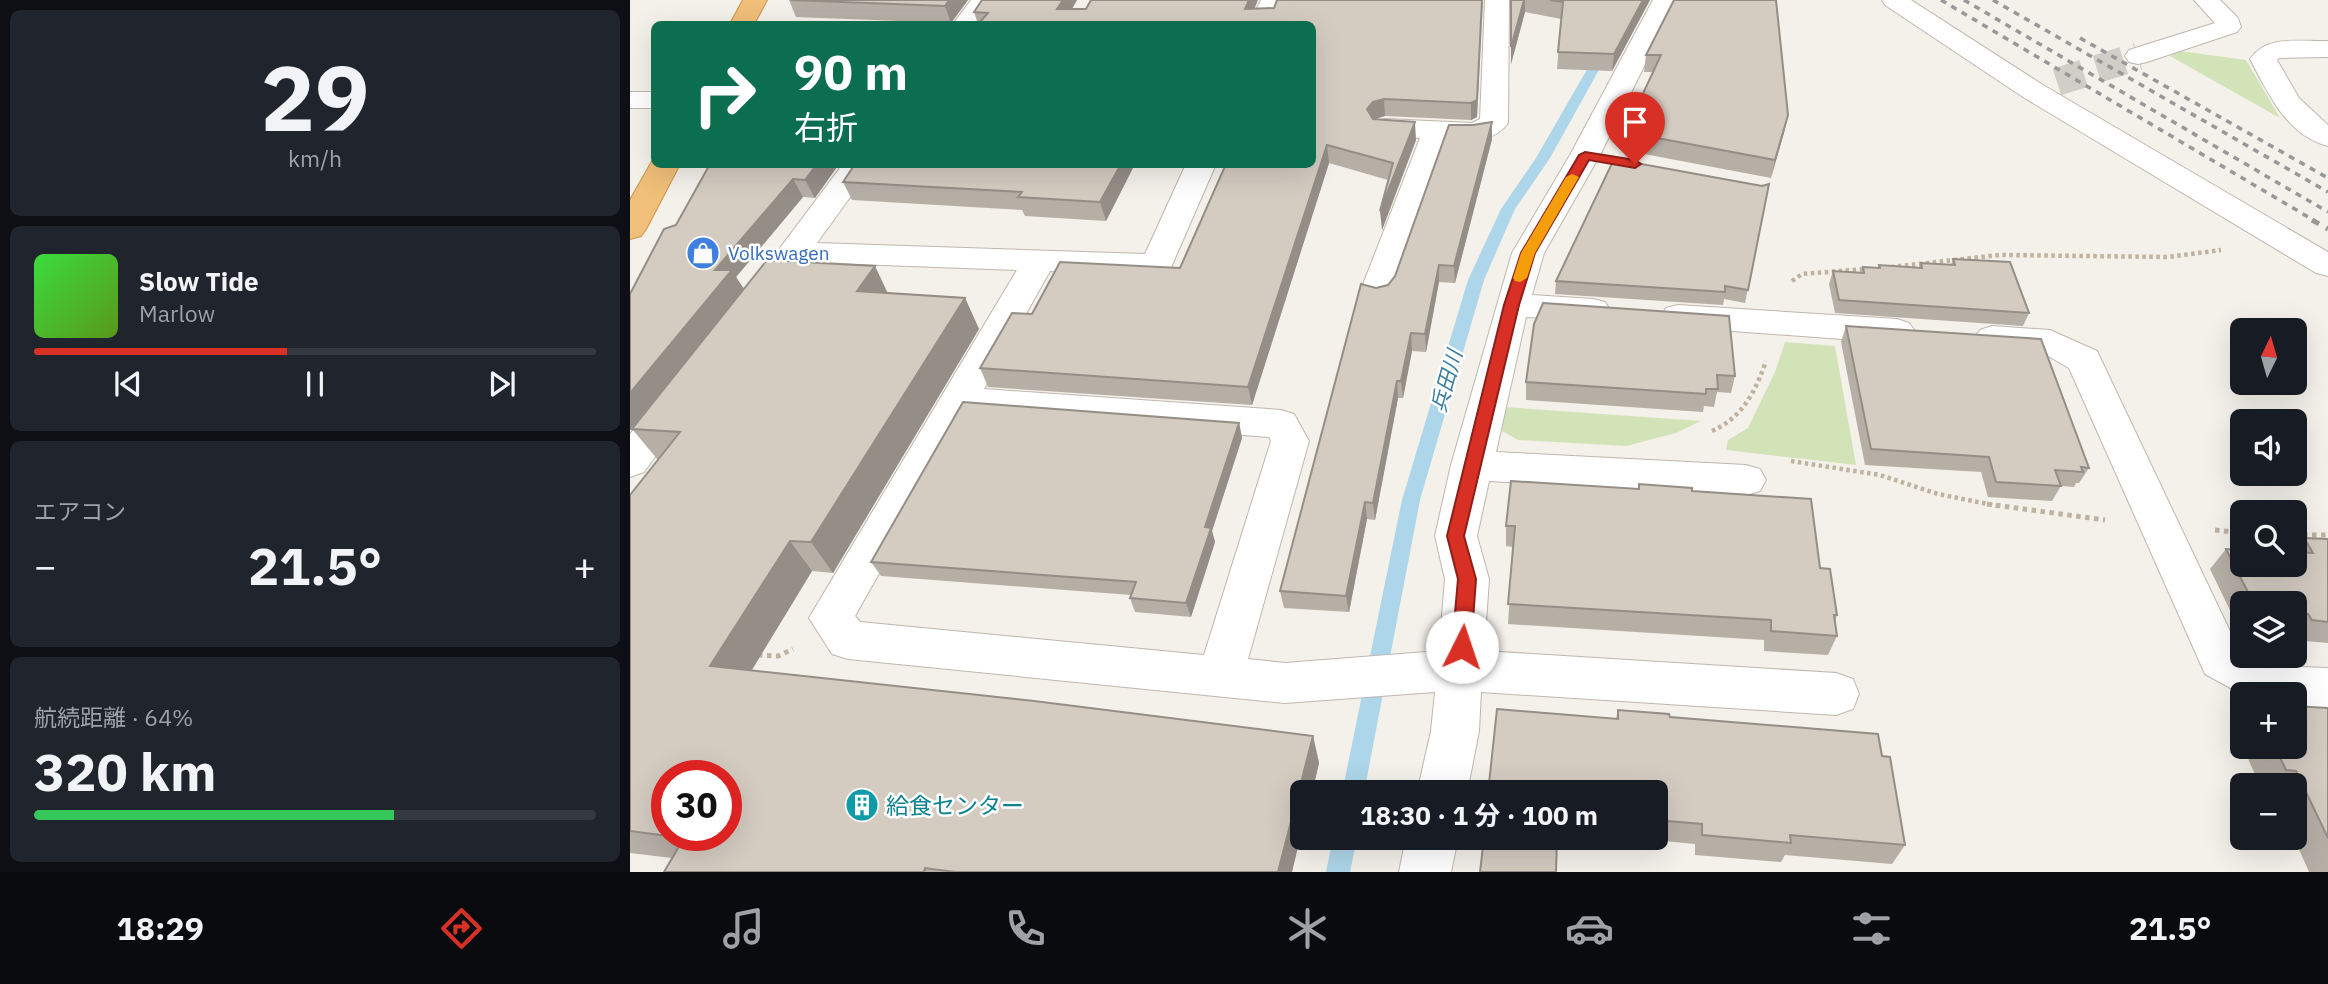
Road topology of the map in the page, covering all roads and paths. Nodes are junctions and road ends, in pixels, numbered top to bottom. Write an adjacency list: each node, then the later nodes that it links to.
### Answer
1 (755, 0): 8 (highway)
2 (984, 0): 9 (street)
3 (1273, 0): 10 (street)
4 (1497, 0): 16 (street)
5 (1664, 0): 30 (street)
6 (1894, 0): 21 (street)
7 (2206, 0): 12 (street)
8 (744, 21)
9 (967, 21)
10 (1263, 21)
11 (2328, 49): 17 (street)
12 (2138, 56)
13 (630, 100): 14 (street)
14 (651, 100)
15 (1385, 128): 16 (street)
16 (1437, 131): 28 (street)
17 (2328, 137)
18 (663, 168): 22 (highway)
19 (856, 168): 23 (street)
20 (1199, 168): 24 (street)
21 (2265, 228): 25 (street); 26 (path)
22 (630, 229)
23 (795, 252): 24 (street); 29 (street)
24 (1040, 260): 33 (street)
25 (2328, 266)
26 (1890, 267)
27 (1877, 268): 31 (path)
28 (1377, 292)
29 (762, 294)
30 (1511, 305): 31 (street); 36 (street)
31 (1776, 323): 37 (path); 39 (street)
32 (696, 378): 35 (street)
33 (958, 400): 43 (street); 46 (street)
34 (1781, 459): 39 (path)
35 (630, 462)
36 (1471, 465): 37 (street); 45 (street)
37 (1642, 474): 38 (street)
38 (1746, 480)
39 (2160, 524): 40 (path); 47 (street)
40 (2230, 532)
41 (2307, 535): 42 (path)
42 (2328, 535)
43 (839, 628): 44 (path); 46 (street)
44 (751, 654)
45 (1460, 670): 46 (street); 48 (street); 49 (street)
46 (1220, 677)
47 (2328, 689)
48 (1836, 694)
49 (1445, 780)
50 (1430, 850): 51 (street)
51 (1425, 872)

